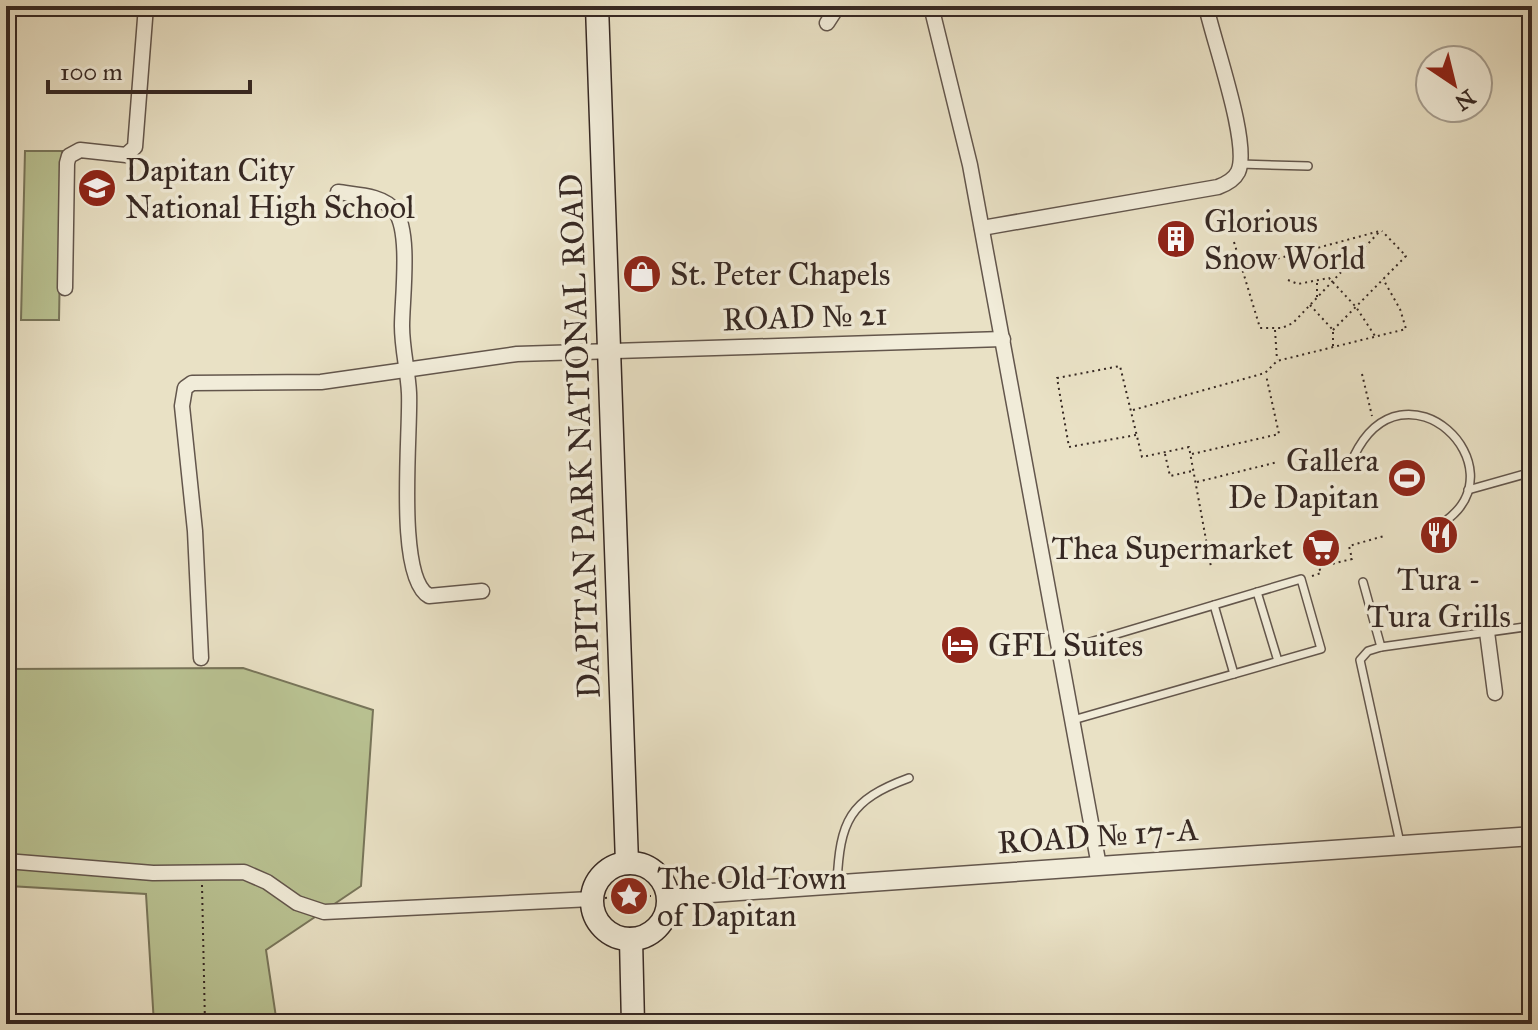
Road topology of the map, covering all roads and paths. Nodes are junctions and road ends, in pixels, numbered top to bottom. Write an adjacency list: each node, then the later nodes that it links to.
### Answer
1 (146, 6): 18 (street)
2 (597, 6): 29 (main road, DAPITAN PARK NATIONAL ROAD)
3 (841, 6): 6 (street)
4 (931, 6): 10 (street)
5 (1206, 6): 7 (street)
6 (827, 23)
7 (1240, 164): 8 (lane); 10 (street)
8 (1308, 166)
9 (338, 192): 31 (street)
10 (982, 228): 27 (street)
11 (1381, 230): 13 (path); 15 (path); 17 (path)
12 (1234, 242): 13 (path)
13 (1242, 269): 23 (path)
14 (1317, 278): 16 (path); 17 (path); 19 (path)
15 (1383, 279): 21 (path); 25 (path)
16 (1288, 280)
17 (1332, 282): 19 (path); 21 (path)
18 (65, 288)
19 (1316, 298): 20 (path)
20 (1310, 305): 23 (path); 24 (path)
21 (1356, 307): 24 (path); 25 (path)
22 (9, 316): 26 (lane)
23 (1275, 329): 30 (path)
24 (1333, 330): 28 (path)
25 (1375, 337): 28 (path)
26 (6, 339)
27 (1003, 339): 29 (street, ROAD № 21); 56 (street)
28 (1333, 347): 30 (path)
29 (609, 351): 31 (street, ROAD № 21); 66 (main road, DAPITAN PARK NATIONAL ROAD)
30 (1277, 361): 32 (path)
31 (406, 371): 50 (street); 57 (street, ROAD № 21)
32 (1265, 373): 34 (path); 38 (path)
33 (1362, 374): 35 (path)
34 (1131, 411): 36 (path); 36 (path)
35 (1375, 426): 39 (lane); 44 (lane)
36 (1136, 435): 37 (path)
37 (1165, 452): 38 (path); 41 (path)
38 (1191, 454): 41 (path)
39 (1354, 456)
40 (1278, 462): 43 (path)
41 (1194, 471): 43 (path)
42 (1532, 472): 44 (lane)
43 (1196, 483): 47 (path)
44 (1468, 490): 45 (lane)
45 (1444, 522)
46 (1384, 536): 48 (path)
47 (1211, 567)
48 (1301, 579): 51 (lane); 58 (lane)
49 (1363, 582): 55 (lane)
50 (482, 591)
51 (1257, 592): 52 (lane); 58 (lane)
52 (1214, 605): 56 (lane); 59 (lane)
53 (1532, 626): 54 (lane)
54 (1487, 632): 55 (lane); 60 (street)
55 (1381, 647): 64 (lane)
56 (1060, 651): 61 (street)
57 (201, 658)
58 (1278, 661): 59 (lane)
59 (1234, 674): 61 (lane)
60 (1495, 693)
61 (1073, 720): 67 (street)
62 (909, 778): 69 (lane)
63 (1532, 836): 64 (street, ROAD № 17-A)
64 (1400, 844): 67 (street, ROAD № 17-A)
65 (6, 861): 68 (street)
66 (627, 863): 71 (main road); 72 (main road)
67 (1099, 866): 69 (street, ROAD № 17-A)
68 (202, 872): 72 (street); 74 (path)
69 (837, 884): 71 (street, ROAD № 17-A)
70 (637, 892): 70 (path)
71 (668, 896): 73 (main road)
72 (592, 899): 73 (main road)
73 (631, 939): 75 (main road)
74 (205, 1024)
75 (633, 1024)

